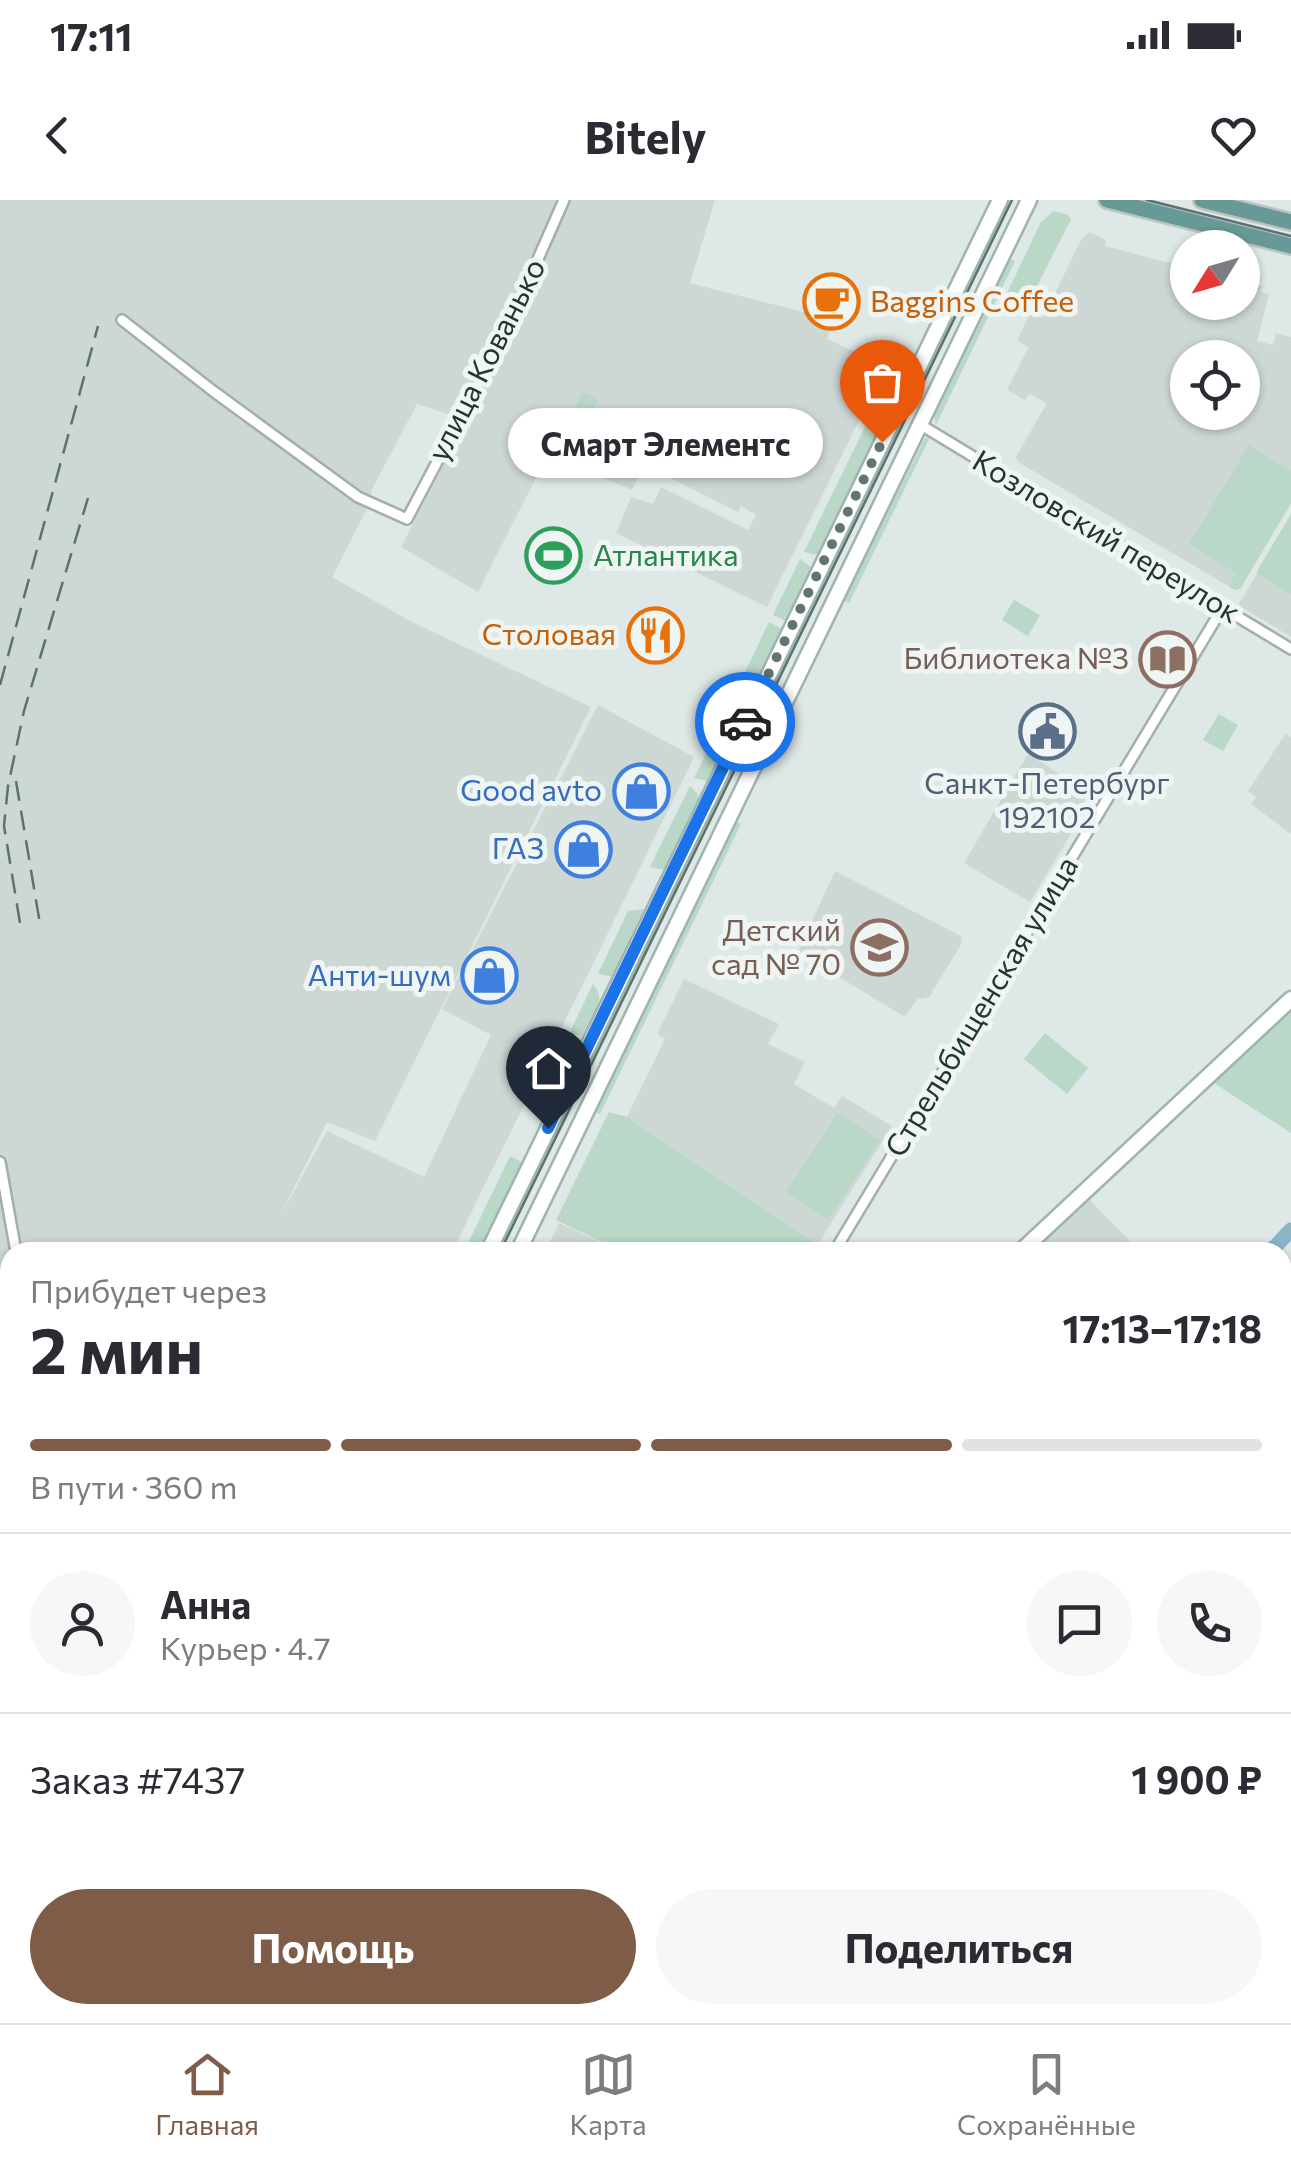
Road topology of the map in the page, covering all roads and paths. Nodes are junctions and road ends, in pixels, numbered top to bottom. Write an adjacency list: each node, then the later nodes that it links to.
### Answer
1 (564, 200): 8 (street, улица Кованько)
2 (1000, 200): 10 (main road)
3 (1030, 200): 9 (main road)
4 (1107, 200): 7 (main road)
5 (1202, 200): 6 (main road)
6 (1291, 222)
7 (1291, 246)
8 (122, 320)
9 (921, 424): 11 (main road); 12 (street, Козловский переулок)
10 (862, 485): 11 (main road); 17 (main road)
11 (886, 496): 18 (main road)
12 (1223, 606): 13 (street, Козловский переулок); 19 (street, Стрельбищенская улица)
13 (1291, 649)
14 (1291, 998): 20 (main road)
15 (0, 1162): 16 (street)
16 (14, 1242)
17 (493, 1242)
18 (523, 1242)
19 (840, 1242)
20 (1031, 1242)

